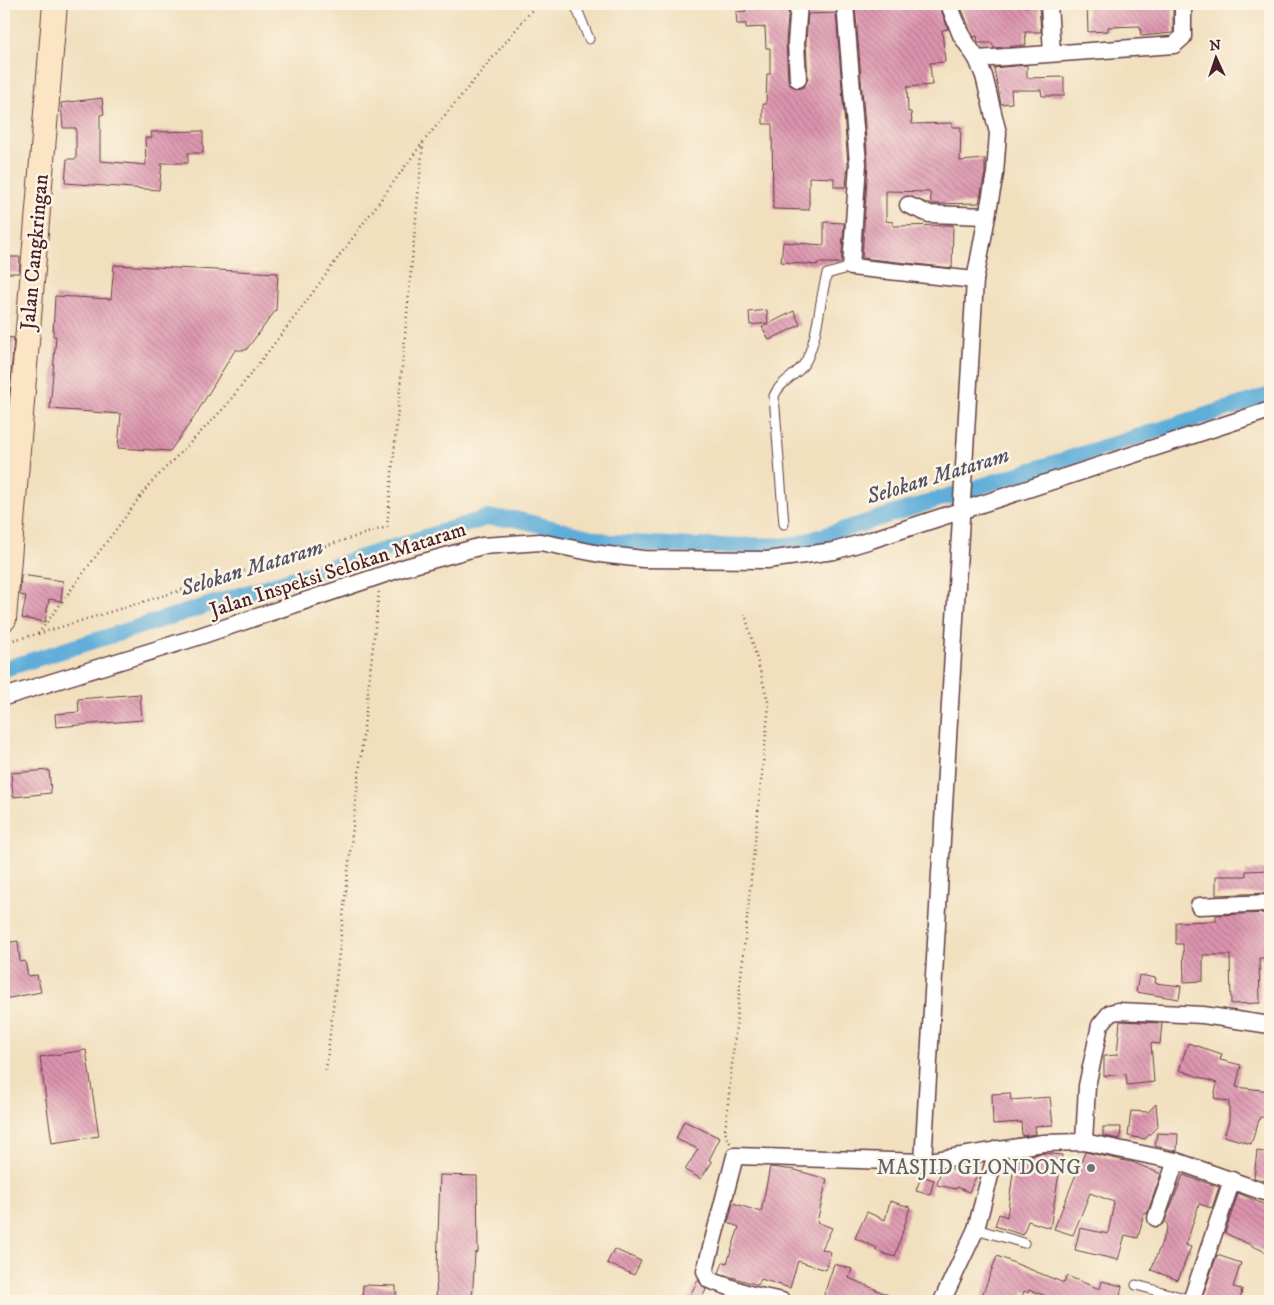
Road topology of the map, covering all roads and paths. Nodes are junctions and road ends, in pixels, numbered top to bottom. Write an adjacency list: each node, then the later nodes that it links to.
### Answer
1 (55, 4): 21 (main road, Jalan Cangkringan)
2 (537, 4): 13 (path)
3 (575, 4): 9 (lane)
4 (799, 4): 12 (street)
5 (845, 4): 16 (street)
6 (949, 4): 11 (street)
7 (1048, 4): 10 (street)
8 (1183, 4): 10 (street)
9 (589, 39)
10 (1052, 53): 11 (street)
11 (977, 59): 15 (street)
12 (798, 79)
13 (423, 142): 25 (path); 25 (path)
14 (908, 205): 15 (street)
15 (987, 216): 17 (street)
16 (851, 267): 17 (street); 20 (lane)
17 (975, 280): 19 (street)
18 (1270, 410): 19 (street, Jalan Inspeksi Selokan Mataram)
19 (961, 503): 22 (street, Jalan Inspeksi Selokan Mataram); 35 (street)
20 (784, 524)
21 (7, 535): 24 (main road, Jalan Cangkringan)
22 (380, 575): 27 (street, Jalan Inspeksi Selokan Mataram); 31 (path)
23 (745, 614): 34 (path)
24 (4, 619)
25 (38, 634): 26 (path)
26 (4, 642)
27 (4, 697)
28 (1270, 904): 29 (street)
29 (1200, 906)
30 (1270, 1025): 32 (street)
31 (326, 1070)
32 (1084, 1142): 33 (street); 36 (street)
33 (997, 1149): 35 (street); 40 (street)
34 (735, 1156): 35 (street); 43 (street)
35 (923, 1162)
36 (1176, 1162): 37 (street); 39 (street)
37 (1232, 1180): 38 (street); 46 (street)
38 (1270, 1194)
39 (1156, 1218)
40 (976, 1229): 41 (lane); 45 (street)
41 (1024, 1243)
42 (1136, 1285): 46 (lane)
43 (749, 1297): 44 (street)
44 (782, 1301)
45 (942, 1301)
46 (1191, 1301)

